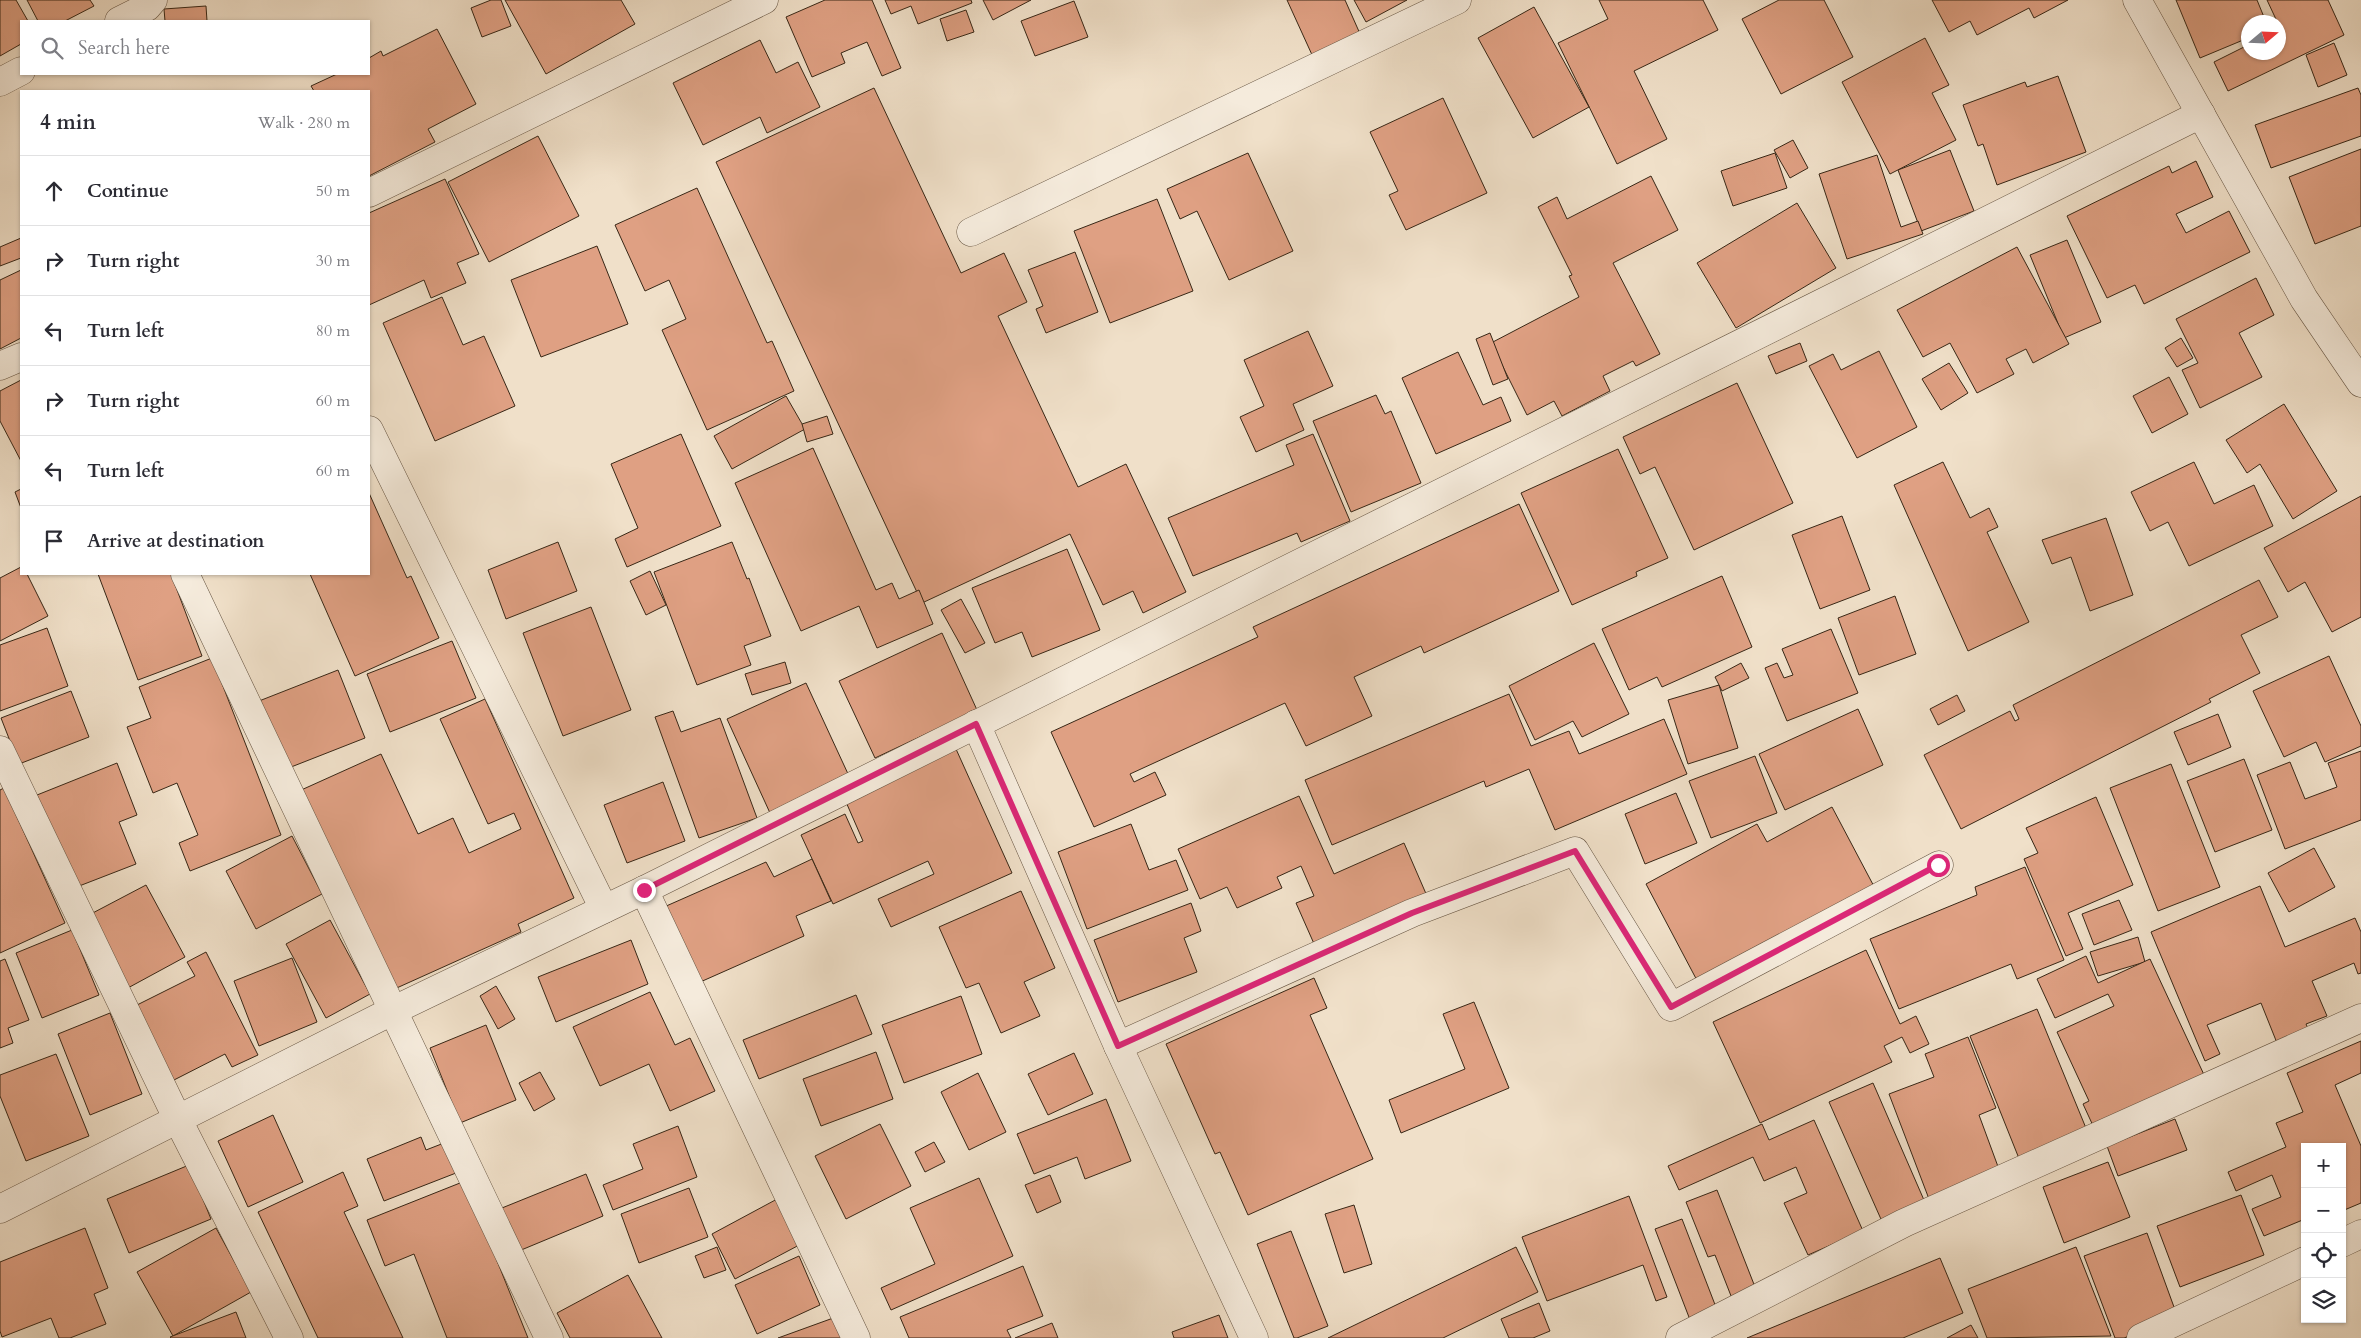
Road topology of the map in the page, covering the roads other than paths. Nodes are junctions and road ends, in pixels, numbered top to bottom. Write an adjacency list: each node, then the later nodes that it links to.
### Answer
1 (153, 0): 5 (street)
2 (764, 0): 9 (street)
3 (1457, 0): 10 (street)
4 (2137, 0): 8 (street)
5 (121, 20)
6 (20, 72): 7 (street)
7 (0, 82)
8 (2201, 114): 11 (street); 17 (street)
9 (370, 193)
10 (971, 232)
11 (2352, 353): 14 (street)
12 (20, 357): 13 (street)
13 (0, 366)
14 (2361, 383)
15 (370, 432): 21 (street)
16 (186, 575): 22 (street)
17 (976, 724): 20 (street); 24 (street)
18 (0, 750): 25 (street)
19 (1938, 865): 24 (street)
20 (644, 890): 21 (street); 32 (street)
21 (604, 909): 22 (street)
22 (392, 1011): 25 (street); 31 (street)
23 (2361, 1018): 34 (street)
24 (1118, 1046): 33 (street)
25 (177, 1118): 26 (street); 30 (street)
26 (3, 1200)
27 (2361, 1234): 28 (street)
28 (2346, 1241)
29 (2301, 1263): 35 (street)
30 (289, 1338)
31 (550, 1338)
32 (856, 1338)
33 (1254, 1338)
34 (1680, 1338)
35 (2141, 1338)

